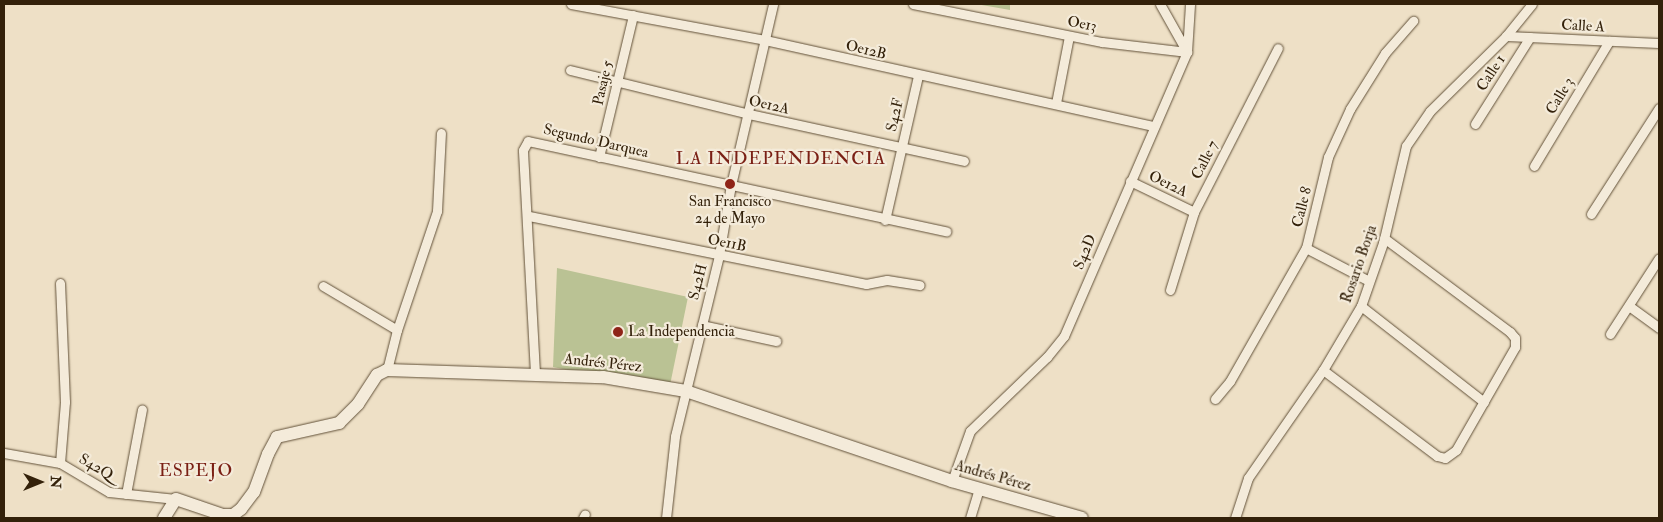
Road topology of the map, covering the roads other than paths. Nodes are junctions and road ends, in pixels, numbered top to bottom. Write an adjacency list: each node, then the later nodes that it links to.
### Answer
1 (571, 4): 7 (street, Oe12B)
2 (773, 4): 12 (street, S42H)
3 (913, 4): 9 (street, Oe13)
4 (1160, 4): 16 (street)
5 (1190, 4): 16 (street, S42D)
6 (1532, 4): 10 (street, Rosario Borja)
7 (632, 15): 12 (street, Oe12B); 19 (street, Pasaje 5)
8 (1413, 21): 38 (street, Calle 8)
9 (1070, 36): 16 (street, Oe13); 20 (street)
10 (1506, 36): 11 (street, Calle A); 37 (street, Rosario Borja)
11 (1530, 37): 13 (street, Calle A); 23 (street, Calle 1)
12 (765, 40): 18 (street, Oe12B); 22 (street, S42H)
13 (1609, 41): 14 (street, Calle A); 29 (street, Calle 3)
14 (1659, 43)
15 (1278, 48): 32 (street, Calle 7)
16 (1188, 52): 24 (street, S42D)
17 (570, 70): 19 (street, Oe12A)
18 (918, 76): 20 (street, Oe12B); 26 (street, S42F)
19 (618, 81): 22 (street, Oe12A); 27 (street, Pasaje 5)
20 (1056, 103): 24 (street, Oe12B)
21 (1659, 108): 33 (street)
22 (749, 114): 26 (street, Oe12A); 31 (street, S42H)
23 (1475, 124)
24 (1154, 126): 30 (street, S42D)
25 (441, 134): 50 (street)
26 (901, 148): 28 (street, Oe12A); 35 (street, S42F)
27 (599, 157): 31 (street, Segundo Darquea); 34 (street, Segundo Darquea)
28 (964, 161)
29 (1534, 166)
30 (1130, 181): 32 (street, Oe12A); 62 (street, S42D)
31 (731, 185): 35 (street, Segundo Darquea); 39 (street, S42H)
32 (1194, 212): 45 (street, Calle 7)
33 (1591, 214)
34 (529, 216): 39 (street, Oe11B); 55 (street, Segundo Darquea)
35 (885, 220): 36 (street, Segundo Darquea)
36 (946, 232)
37 (1384, 238): 41 (street, Rosario Borja); 58 (street)
38 (1306, 248): 41 (street); 57 (street, Calle 8)
39 (718, 255): 43 (street, Oe11B); 48 (street, S42H)
40 (1659, 258): 47 (street)
41 (1369, 281): 46 (street, Rosario Borja)
42 (60, 283): 61 (street)
43 (920, 285)
44 (323, 286): 50 (street)
45 (1170, 290)
46 (1361, 306): 54 (street, Rosario Borja); 58 (street)
47 (1629, 306): 49 (street); 51 (street)
48 (702, 325): 52 (street); 56 (street, S42H)
49 (1659, 328)
50 (397, 330): 53 (street)
51 (1610, 334)
52 (776, 341)
53 (387, 370): 55 (street, Andrés Pérez); 65 (street)
54 (1323, 370): 58 (street); 71 (street, Rosario Borja)
55 (535, 373): 56 (street, Andrés Pérez)
56 (686, 391): 62 (street, Andrés Pérez); 68 (street, S42H)
57 (1215, 399)
58 (1484, 402)
59 (142, 408): 64 (street)
60 (4, 453): 61 (street, S42Q)
61 (60, 462): 64 (street, S42Q)
62 (952, 481): 63 (street, Andrés Pérez)
63 (979, 489): 66 (street, Andrés Pérez); 69 (street)
64 (126, 494): 65 (street, S42Q)
65 (176, 499): 67 (street)
66 (1056, 515): 70 (street, Andrés Pérez)
67 (164, 518)
68 (666, 518)
69 (970, 518)
70 (1082, 518)
71 (1235, 518)

